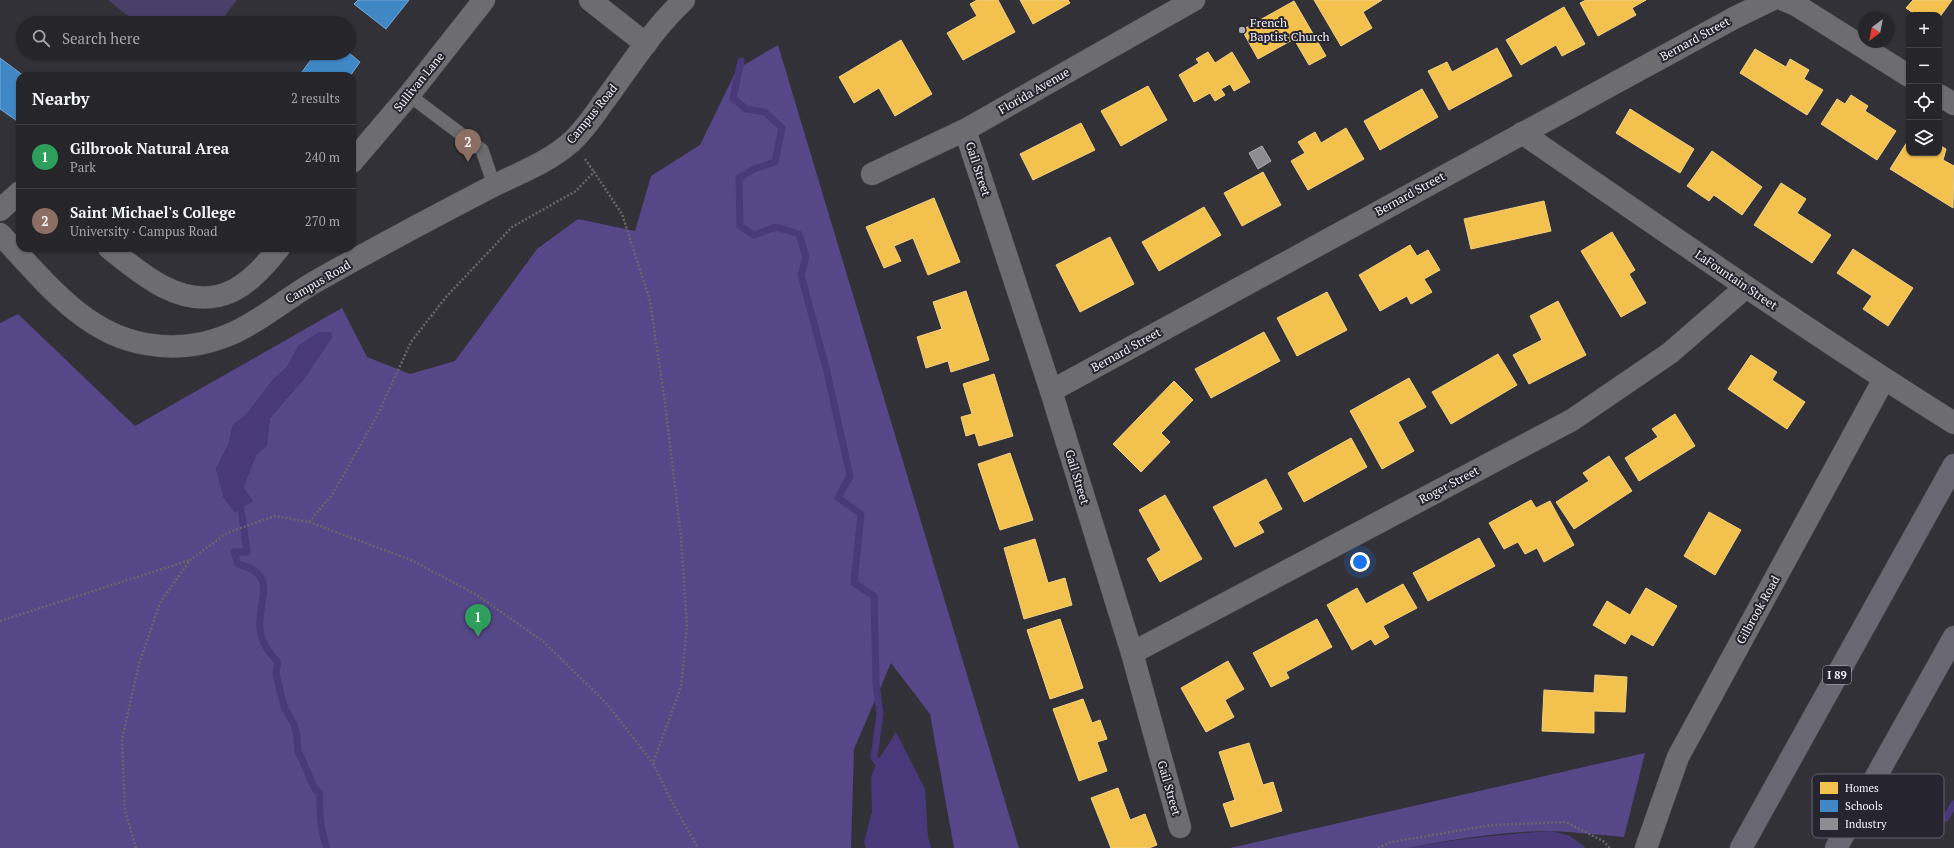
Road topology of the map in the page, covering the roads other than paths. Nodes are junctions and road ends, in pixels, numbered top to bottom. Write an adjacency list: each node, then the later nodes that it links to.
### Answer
1 (484, 0): 9 (street, Sullivan Lane)
2 (590, 0): 7 (street)
3 (684, 0): 7 (street, Campus Road)
4 (1194, 0): 12 (street, Florida Avenue)
5 (1771, 0): 13 (street, Bernard Street)
6 (1784, 0): 8 (street)
7 (646, 44): 16 (street, Campus Road)
8 (1906, 74)
9 (409, 95): 14 (street, Sullivan Lane); 16 (lane)
10 (1942, 97): 11 (street)
11 (1954, 104)
12 (965, 130): 15 (street, Florida Avenue); 26 (street, Gail Street)
13 (1522, 133): 24 (street, LaFountain Street); 26 (street, Bernard Street)
14 (356, 157)
15 (872, 174)
16 (494, 186): 21 (street, Campus Road)
17 (16, 196): 18 (street)
18 (0, 210)
19 (0, 234): 20 (street, Campus Road)
20 (16, 251)
21 (17, 252)
22 (114, 252): 23 (street)
23 (276, 252)
24 (1746, 287): 25 (street, LaFountain Street); 30 (street, Roger Street)
25 (1884, 379): 27 (street, LaFountain Street); 34 (street, Gilbrook Road)
26 (1051, 391): 30 (street, Gail Street)
27 (1954, 423)
28 (1954, 465): 35 (highway, I 89)
29 (1954, 636): 31 (highway)
30 (1132, 653): 32 (street, Gail Street)
31 (1877, 774)
32 (1180, 827)
33 (1842, 838): 36 (highway)
34 (1646, 848)
35 (1741, 848)
36 (1836, 848)

